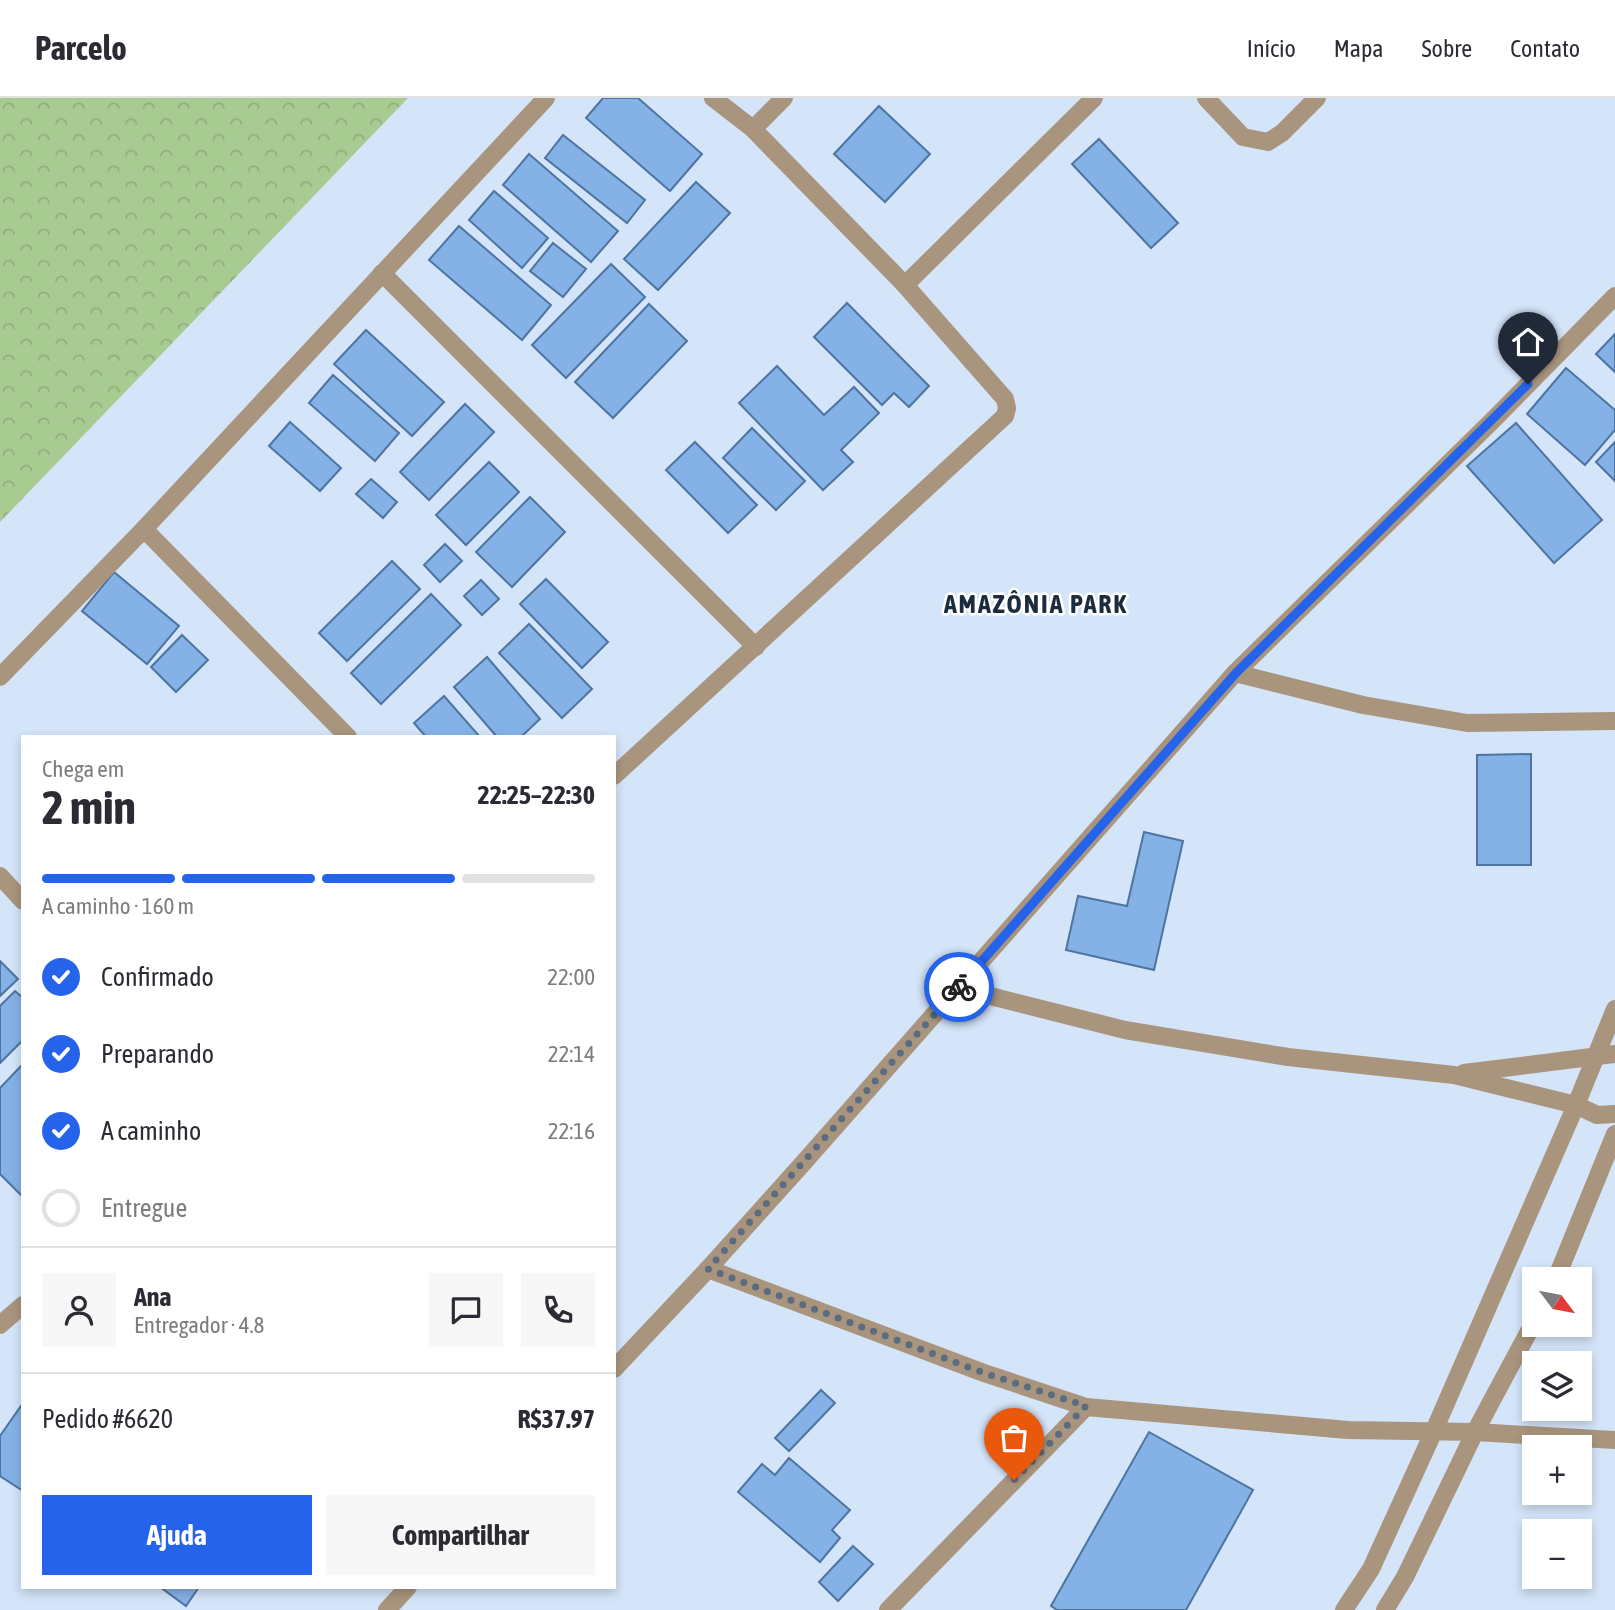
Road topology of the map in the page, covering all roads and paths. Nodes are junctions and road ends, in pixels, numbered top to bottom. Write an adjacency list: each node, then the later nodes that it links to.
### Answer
1 (546, 98): 8 (street)
2 (713, 98): 7 (street)
3 (784, 98): 7 (street)
4 (1094, 98): 9 (street)
5 (1206, 98): 6 (street)
6 (1317, 98)
7 (753, 129): 9 (street)
8 (382, 273): 11 (street); 12 (street)
9 (905, 285): 12 (street)
10 (1615, 296): 13 (street)
11 (144, 528): 14 (street); 16 (street)
12 (756, 647): 17 (street)
13 (1236, 673): 15 (street); 20 (street)
14 (0, 677)
15 (1615, 721)
16 (346, 735)
17 (616, 774)
18 (0, 876): 19 (street)
19 (21, 899)
20 (958, 988): 24 (street); 29 (street)
21 (1615, 1009): 23 (street)
22 (1615, 1054): 23 (street)
23 (1595, 1056): 24 (street); 25 (street)
24 (1454, 1075): 25 (street)
25 (1576, 1105): 26 (street); 36 (street)
26 (1615, 1114)
27 (1615, 1134): 28 (street)
28 (1561, 1267)
29 (708, 1269): 33 (street); 34 (street)
30 (21, 1307): 31 (street)
31 (0, 1325)
32 (1526, 1337): 35 (street)
33 (616, 1367)
34 (1086, 1406): 36 (street); 40 (street)
35 (1475, 1432): 36 (street); 37 (street); 42 (street)
36 (1433, 1433): 41 (street)
37 (1615, 1440)
38 (406, 1589): 39 (street)
39 (387, 1610)
40 (888, 1610)
41 (1344, 1610)
42 (1385, 1610)

